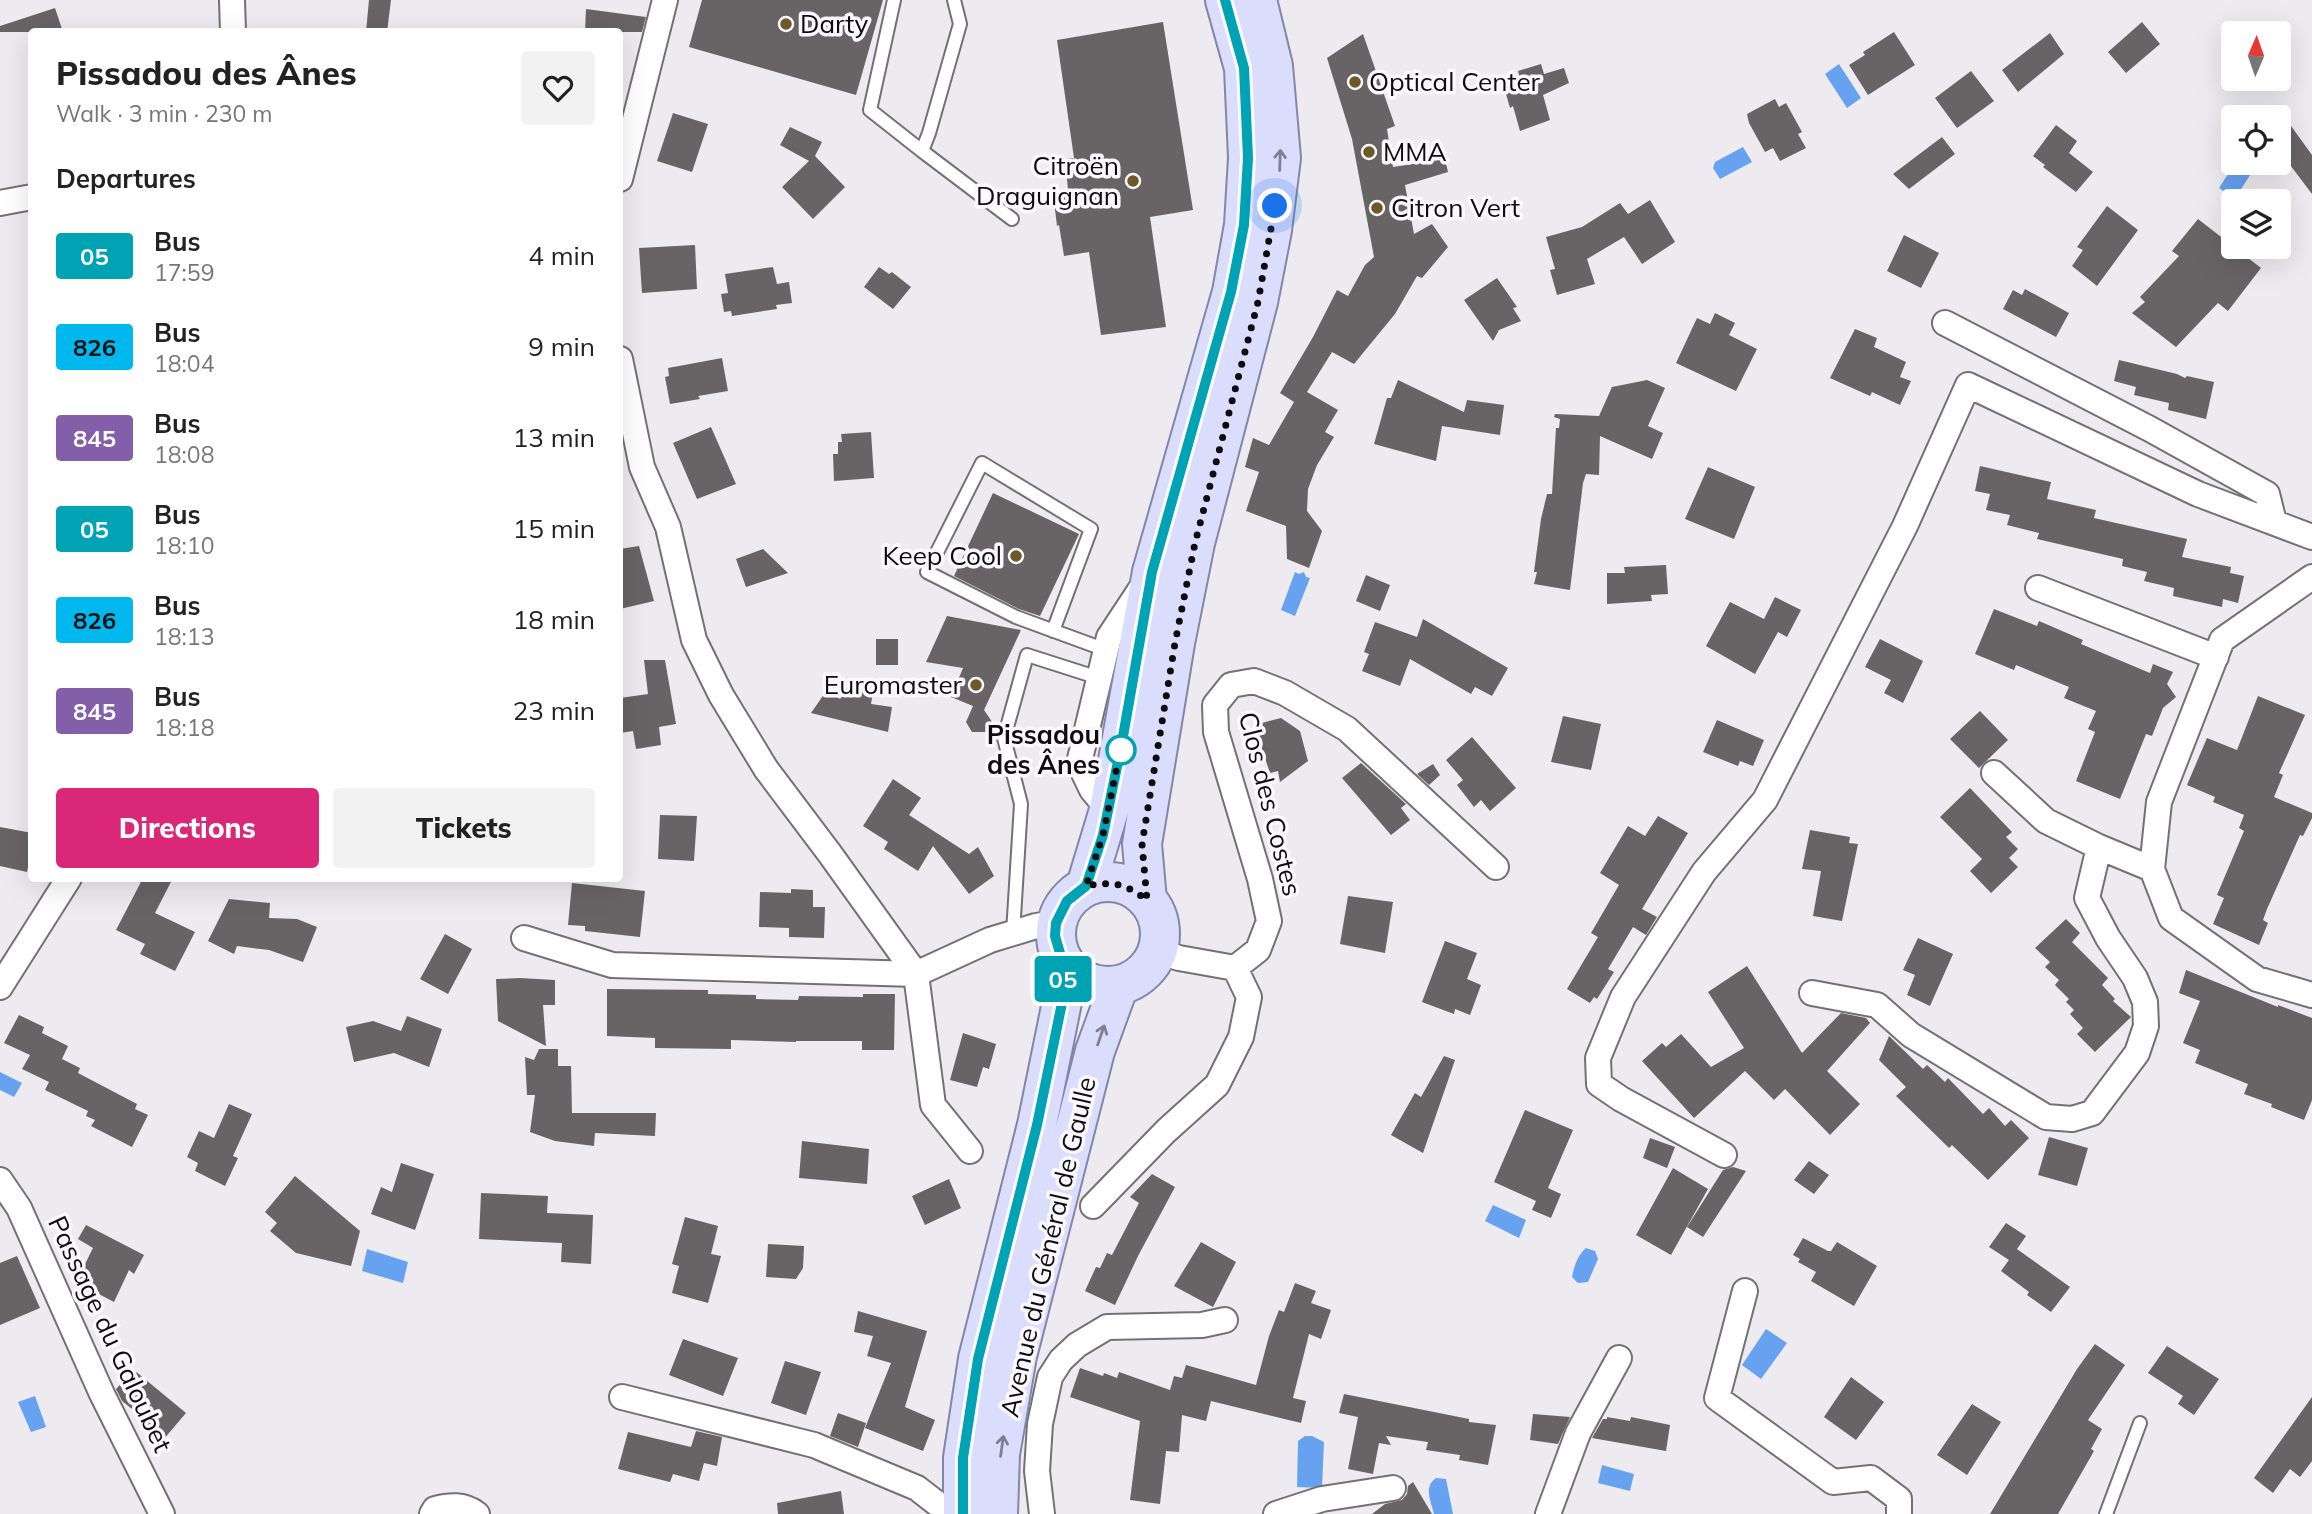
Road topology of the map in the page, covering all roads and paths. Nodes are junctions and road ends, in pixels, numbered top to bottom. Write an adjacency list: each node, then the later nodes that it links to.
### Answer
1 (232, 0): 7 (street)
2 (665, 0): 9 (street)
3 (894, 0): 8 (lane)
4 (954, 0): 8 (lane)
5 (1225, 0): 17 (main road)
6 (1257, 0): 31 (main road, one-way to 6)
7 (233, 28)
8 (922, 151): 12 (lane)
9 (623, 165)
10 (28, 198): 11 (street)
11 (0, 203)
12 (1012, 219)
13 (1945, 323): 15 (street)
14 (623, 374): 37 (street)
15 (2274, 522): 16 (street); 43 (street)
16 (2312, 537)
17 (1152, 572): 21 (street); 25 (main road)
18 (2312, 577): 22 (street)
19 (2038, 588): 22 (street)
20 (1053, 631): 20 (lane); 21 (lane)
21 (1106, 650): 23 (street)
22 (2216, 656): 28 (street)
23 (1099, 677): 25 (street); 32 (lane)
24 (1994, 773): 26 (street)
25 (1109, 810): 30 (main road)
26 (2099, 847): 28 (street); 40 (street)
27 (1496, 867): 36 (street, Clos des Costes)
28 (2152, 869): 41 (street)
29 (66, 882): 39 (street)
30 (1086, 886): 31 (main road); 34 (main road)
31 (1147, 900): 35 (main road)
32 (1013, 933): 34 (street); 37 (street)
33 (524, 939): 37 (street)
34 (1059, 941): 38 (main road); 52 (main road, Avenue du Général de Gaulle)
35 (1157, 951): 36 (street); 38 (main road)
36 (1235, 968): 45 (street)
37 (916, 974): 42 (street)
38 (1119, 985): 56 (main road, Avenue du Général de Gaulle, one-way to 38)
39 (0, 986)
40 (1812, 993)
41 (2312, 995)
42 (970, 1151)
43 (1724, 1155)
44 (0, 1180): 53 (street, Passage du Galoubet)
45 (1093, 1206)
46 (1745, 1291): 60 (street)
47 (1225, 1320): 57 (street)
48 (1619, 1358): 59 (street)
49 (622, 1397): 52 (street)
50 (2140, 1423): 61 (lane)
51 (1393, 1488): 58 (street)
52 (950, 1512)
53 (162, 1514)
54 (432, 1514): 55 (street)
55 (477, 1514)
56 (998, 1514)
57 (1042, 1514)
58 (1276, 1514)
59 (1548, 1514)
60 (1899, 1514)
61 (2106, 1514)

